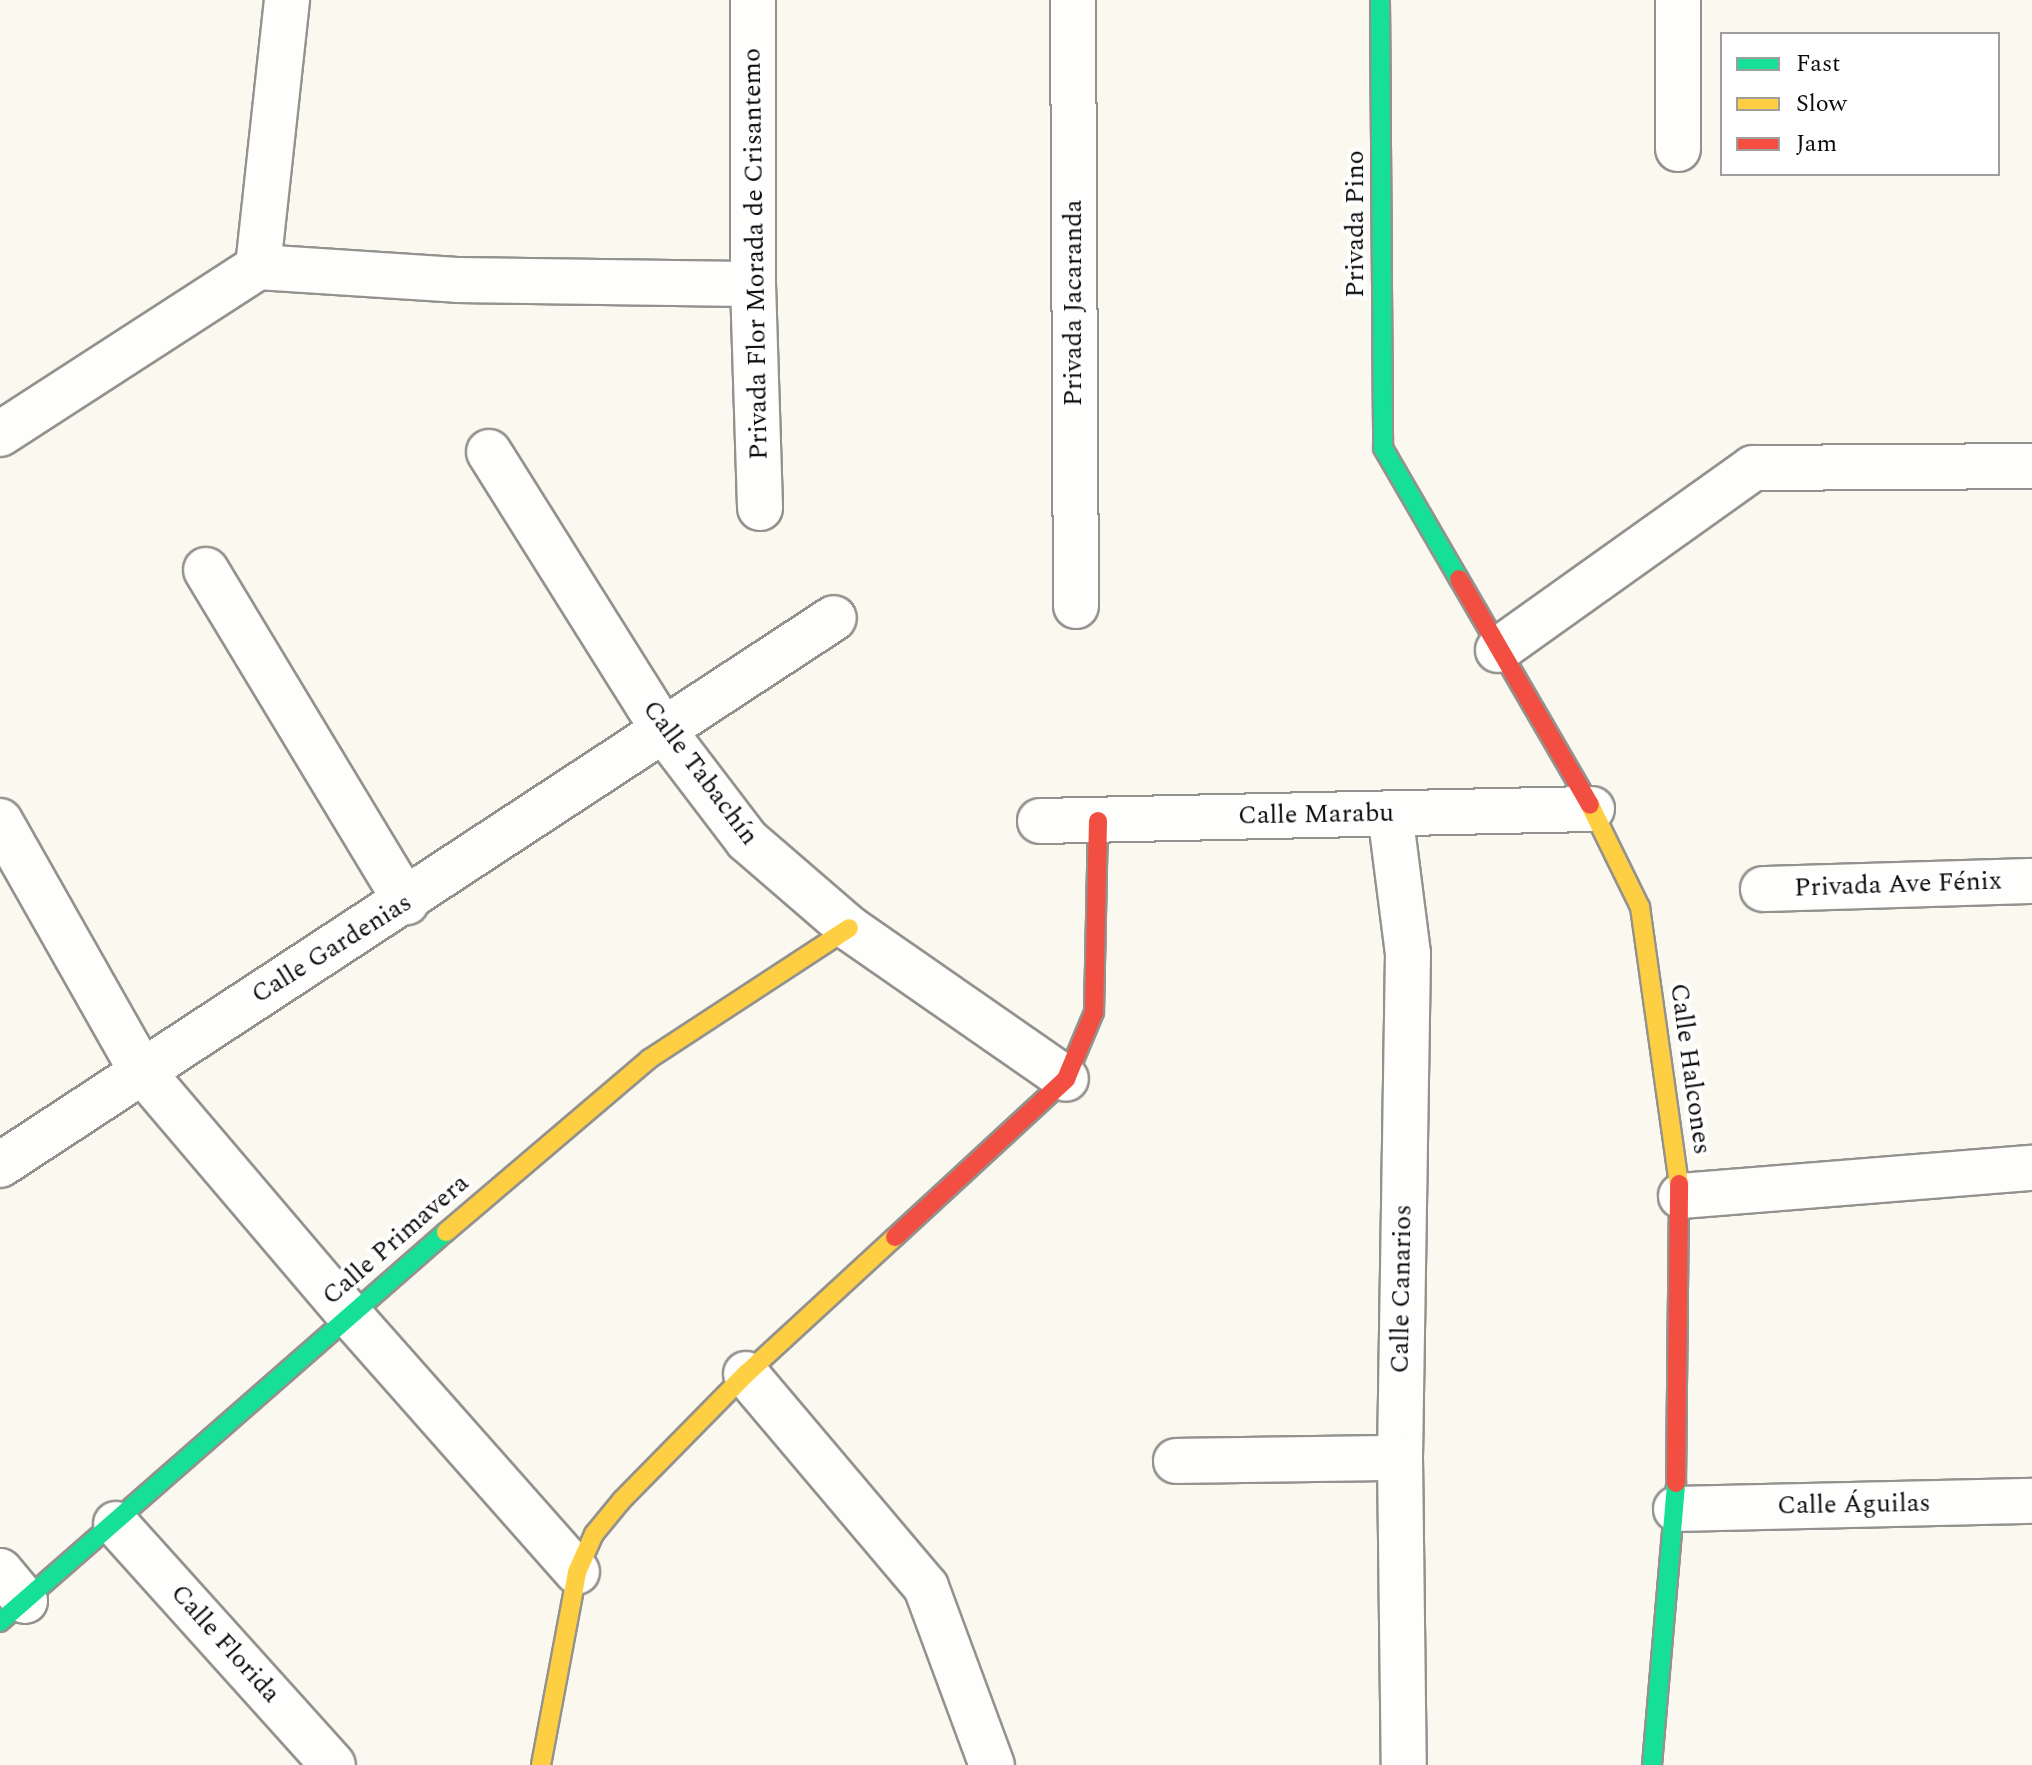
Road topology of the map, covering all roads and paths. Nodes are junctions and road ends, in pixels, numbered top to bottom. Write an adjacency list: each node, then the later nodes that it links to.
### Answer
1 (287, 0): 7 (street)
2 (753, 0): 8 (street, Privada Flor Morada de Crisantemo)
3 (1073, 0): 15 (street, Privada Jacaranda)
4 (1380, 0): 10 (street, Privada Pino)
5 (1678, 0): 6 (street)
6 (1678, 149)
7 (258, 267): 8 (street); 9 (street)
8 (753, 284): 13 (street, Privada Flor Morada de Crisantemo)
9 (0, 434)
10 (1383, 448): 17 (street, Calle Halcones)
11 (489, 452): 18 (street, Calle Tabachín)
12 (2032, 466): 17 (street)
13 (760, 508)
14 (206, 570): 26 (street)
15 (1076, 606)
16 (834, 618): 18 (street, Calle Gardenias)
17 (1498, 650): 19 (street, Calle Halcones)
18 (664, 731): 26 (street, Calle Gardenias); 27 (street, Calle Tabachín)
19 (1592, 809): 20 (street, Calle Marabu); 32 (street, Calle Halcones)
20 (1390, 813): 23 (street, Calle Marabu); 35 (street, Calle Canarios)
21 (0, 821): 28 (street)
22 (1040, 821): 23 (street, Calle Marabu)
23 (1098, 821): 29 (street)
24 (2032, 881): 25 (street, Privada Ave Fénix)
25 (1763, 889)
26 (406, 902): 28 (street, Calle Gardenias)
27 (849, 928): 29 (street, Calle Tabachín); 33 (street, Calle Primavera)
28 (141, 1070): 30 (street, Calle Gardenias); 33 (street)
29 (1066, 1079): 34 (street)
30 (0, 1165)
31 (2032, 1168): 32 (street)
32 (1681, 1196): 38 (street, Calle Halcones)
33 (349, 1314): 39 (street, Calle Primavera); 40 (street)
34 (746, 1374): 40 (street); 44 (street)
35 (1400, 1458): 36 (street); 45 (street, Calle Canarios)
36 (1176, 1461)
37 (2032, 1501): 38 (street, Calle Águilas)
38 (1676, 1509): 46 (street, Calle Halcones)
39 (116, 1524): 41 (street, Calle Primavera); 42 (street, Calle Florida)
40 (577, 1572): 43 (street)
41 (8, 1598)
42 (318, 1760)
43 (541, 1765)
44 (992, 1765)
45 (1404, 1765)
46 (1652, 1765)

